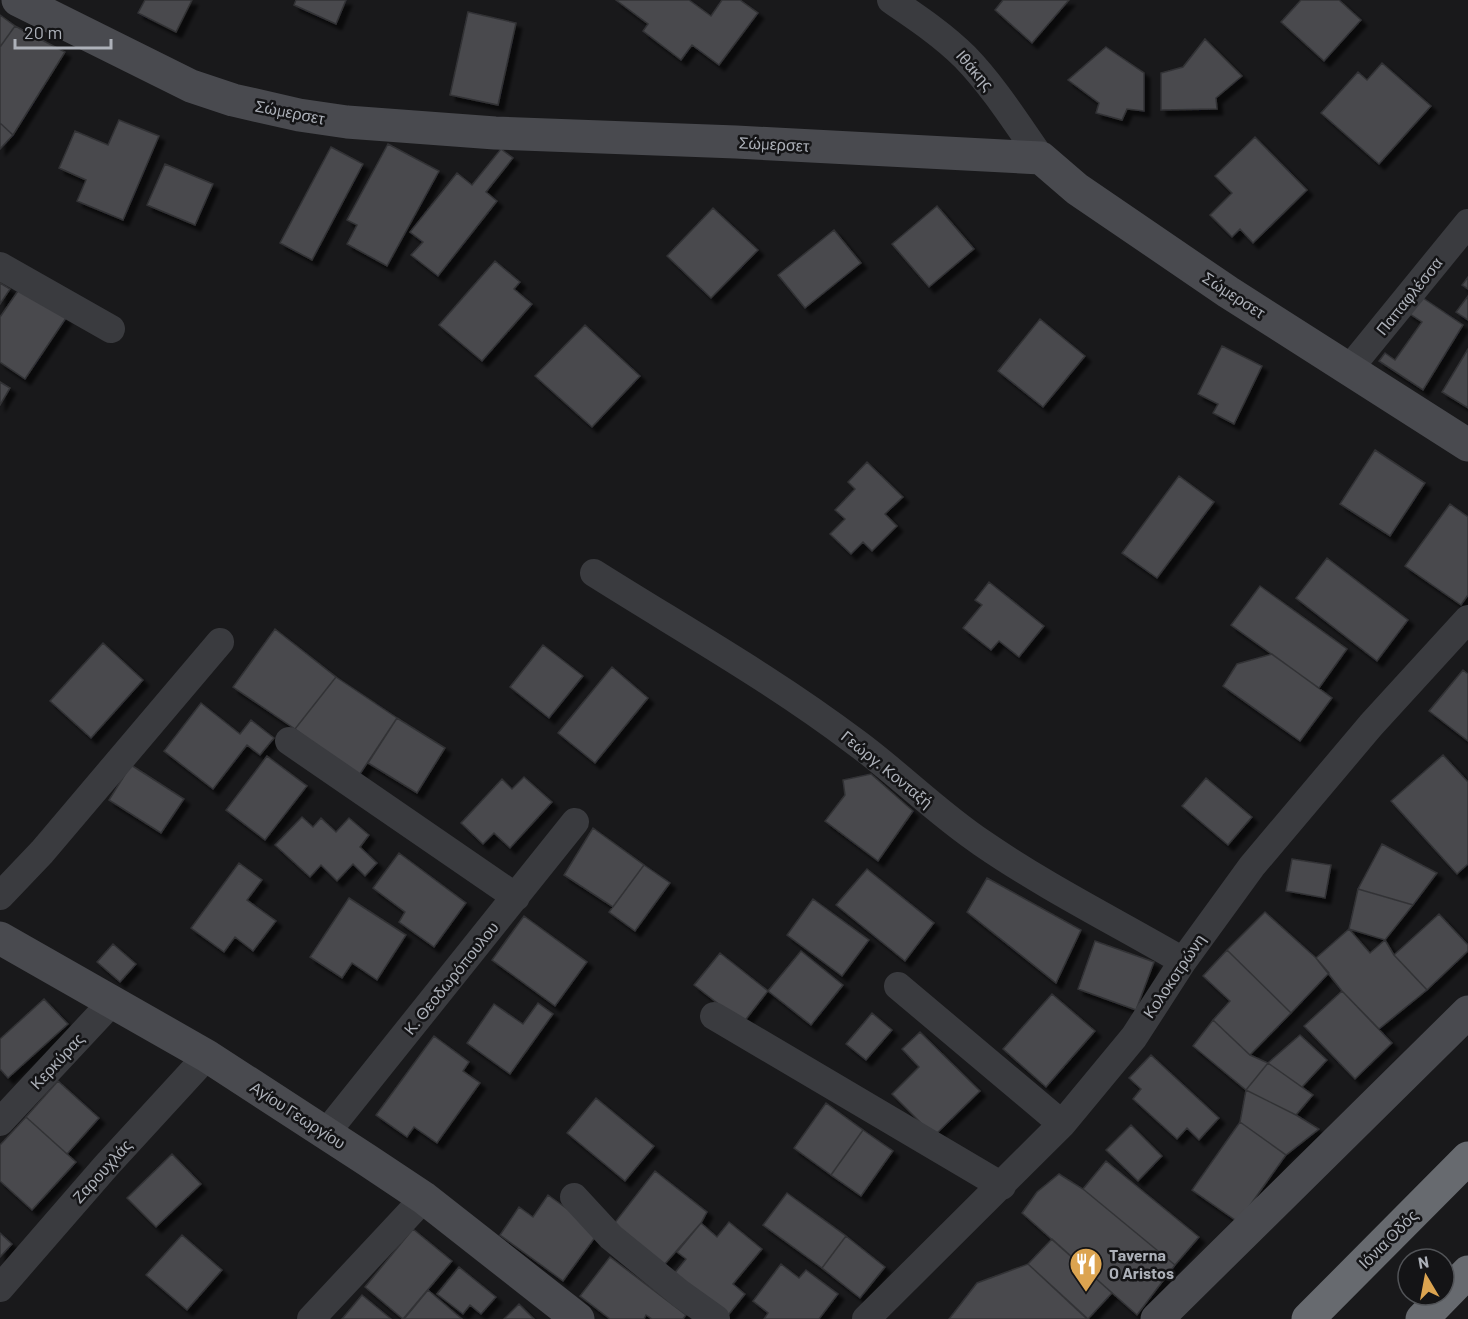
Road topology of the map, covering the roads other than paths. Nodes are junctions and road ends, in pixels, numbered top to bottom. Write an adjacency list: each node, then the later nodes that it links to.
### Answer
1 (18, 0): 3 (street, Σώμερσετ)
2 (891, 0): 3 (street, Ιθάκης)
3 (1041, 158): 7 (street, Σώμερσετ)
4 (1468, 223): 7 (street, Παπαφλέσσα)
5 (0, 266): 6 (street)
6 (111, 330)
7 (1349, 369): 8 (street, Σώμερσετ)
8 (1468, 445)
9 (594, 573): 17 (street, Γεώργ. Κονταξή)
10 (1468, 619): 17 (street, Κολοκοτρώνη)
11 (220, 642): 14 (street)
12 (289, 741): 15 (street)
13 (575, 822): 15 (street, Κ. Θεοδωρόπουλου)
14 (0, 896)
15 (516, 897): 25 (street, Κ. Θεοδωρόπουλου)
16 (0, 938): 19 (street, Αγίου Γεωργίου)
17 (1183, 961): 24 (street, Κολοκοτρώνη)
18 (897, 986): 24 (street)
19 (113, 1001): 22 (street, Αγίου Γεωργίου); 23 (street, Κερκύρας)
20 (1468, 1012): 36 (street)
21 (714, 1016): 27 (street)
22 (207, 1056): 25 (street, Αγίου Γεωργίου); 31 (street, Ζαρουχλάς)
23 (0, 1122)
24 (1062, 1124): 27 (street, Κολοκοτρώνη)
25 (326, 1133): 29 (street, Αγίου Γεωργίου)
26 (1468, 1158): 37 (highway, Ιόνια Οδός)
27 (1002, 1186): 35 (street, Κολοκοτρώνη)
28 (574, 1197): 34 (street)
29 (424, 1198): 32 (street); 33 (street, Αγίου Γεωργίου)
30 (1468, 1272): 38 (highway)
31 (0, 1288)
32 (311, 1319)
33 (578, 1319)
34 (716, 1319)
35 (866, 1319)
36 (1157, 1319)
37 (1308, 1319)
38 (1422, 1319)

